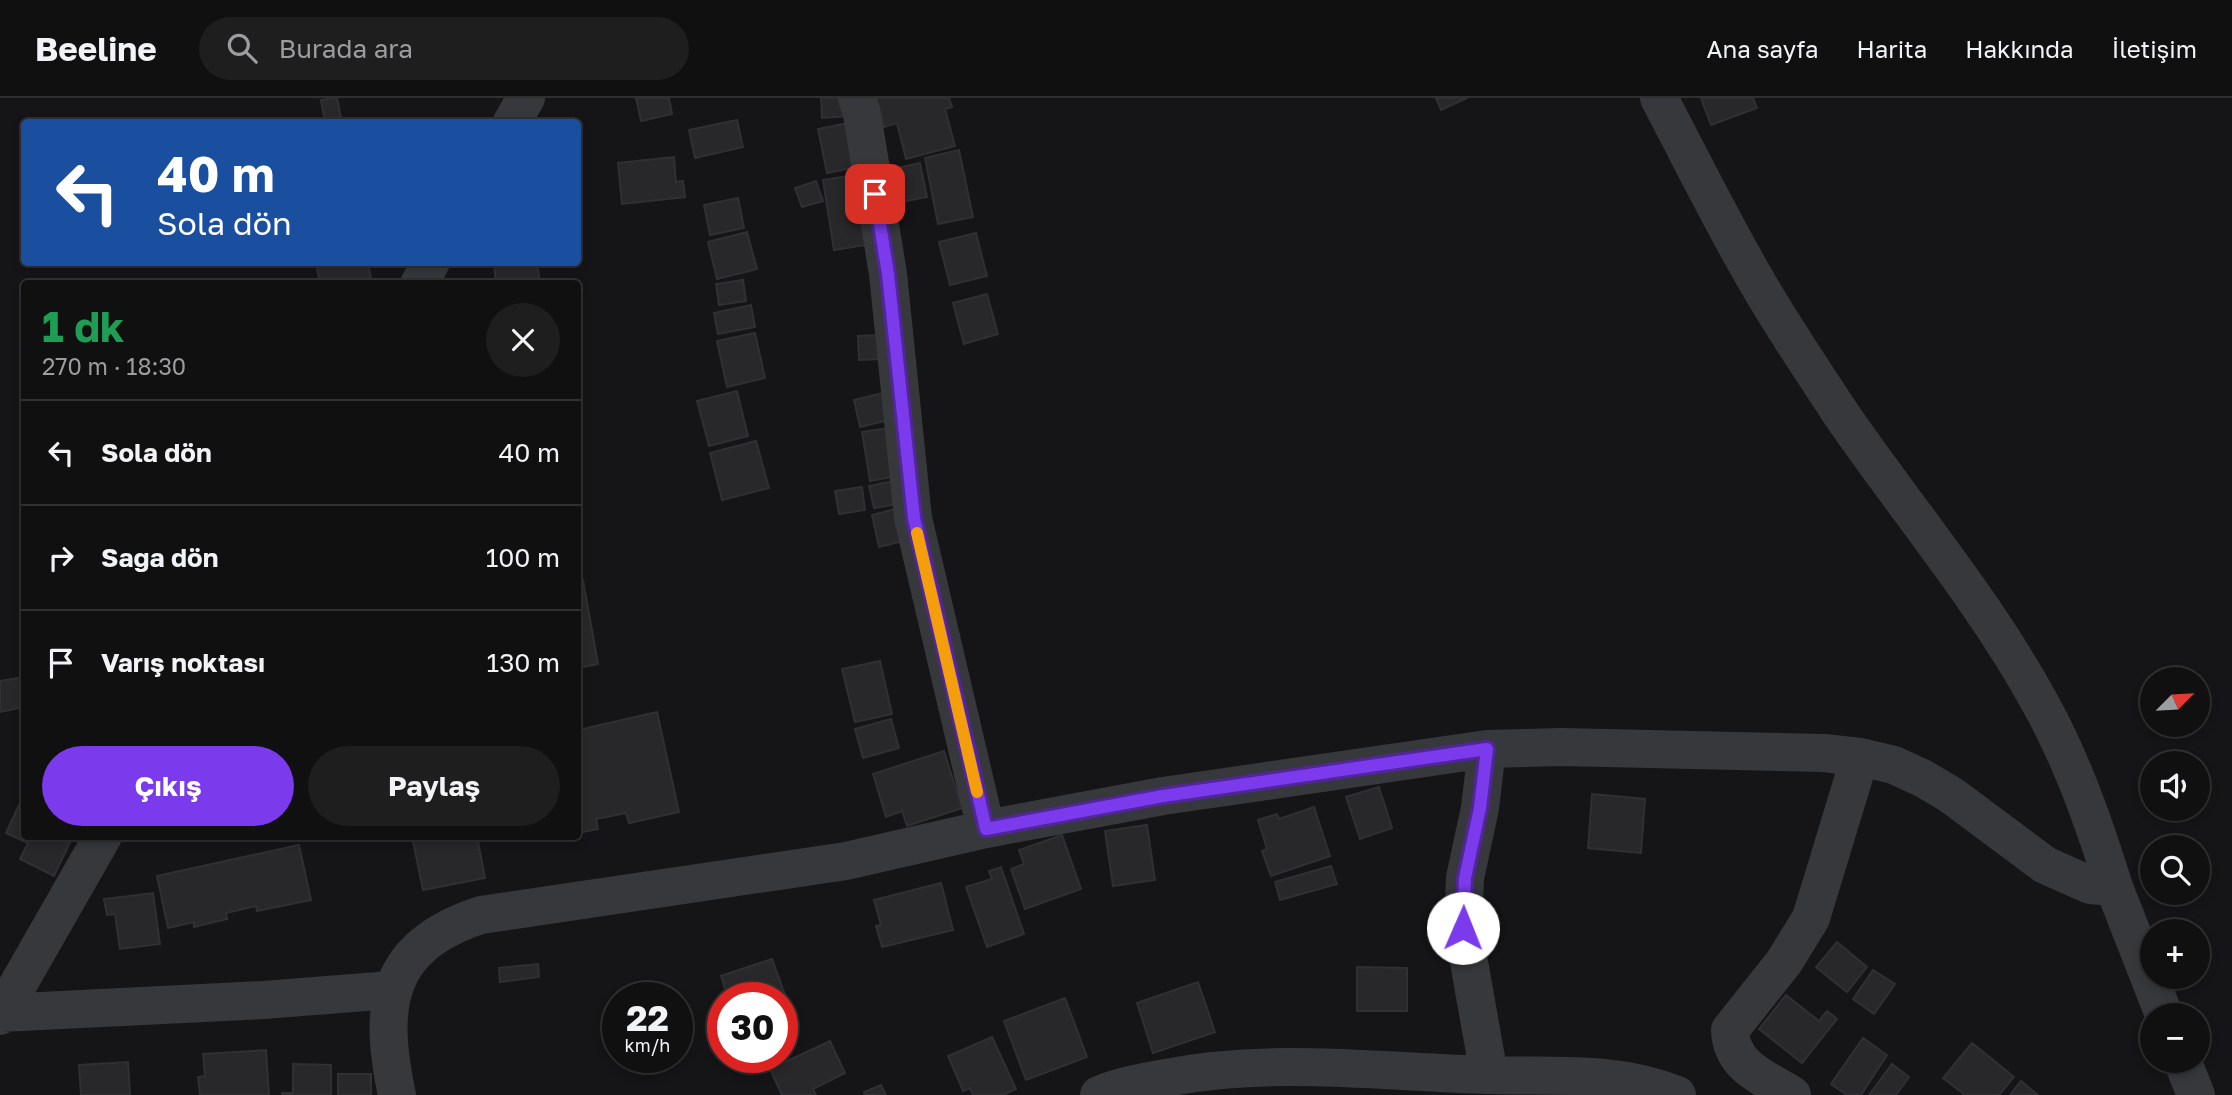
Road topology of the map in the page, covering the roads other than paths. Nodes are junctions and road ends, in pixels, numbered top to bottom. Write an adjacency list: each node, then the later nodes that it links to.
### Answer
1 (526, 98): 4 (street)
2 (857, 98): 7 (street)
3 (1659, 98): 9 (street)
4 (514, 119)
5 (1487, 749): 6 (street); 7 (street); 14 (street)
6 (1860, 757): 9 (street); 18 (street)
7 (986, 829): 10 (street)
8 (101, 840): 12 (street)
9 (2114, 887): 11 (street)
10 (391, 990): 12 (street); 15 (street)
11 (2159, 1003)
12 (1, 1014)
13 (2187, 1073): 19 (street)
14 (1489, 1075): 16 (street); 17 (street)
15 (397, 1095)
16 (1099, 1095)
17 (1677, 1095)
18 (1792, 1095)
19 (2196, 1095)

